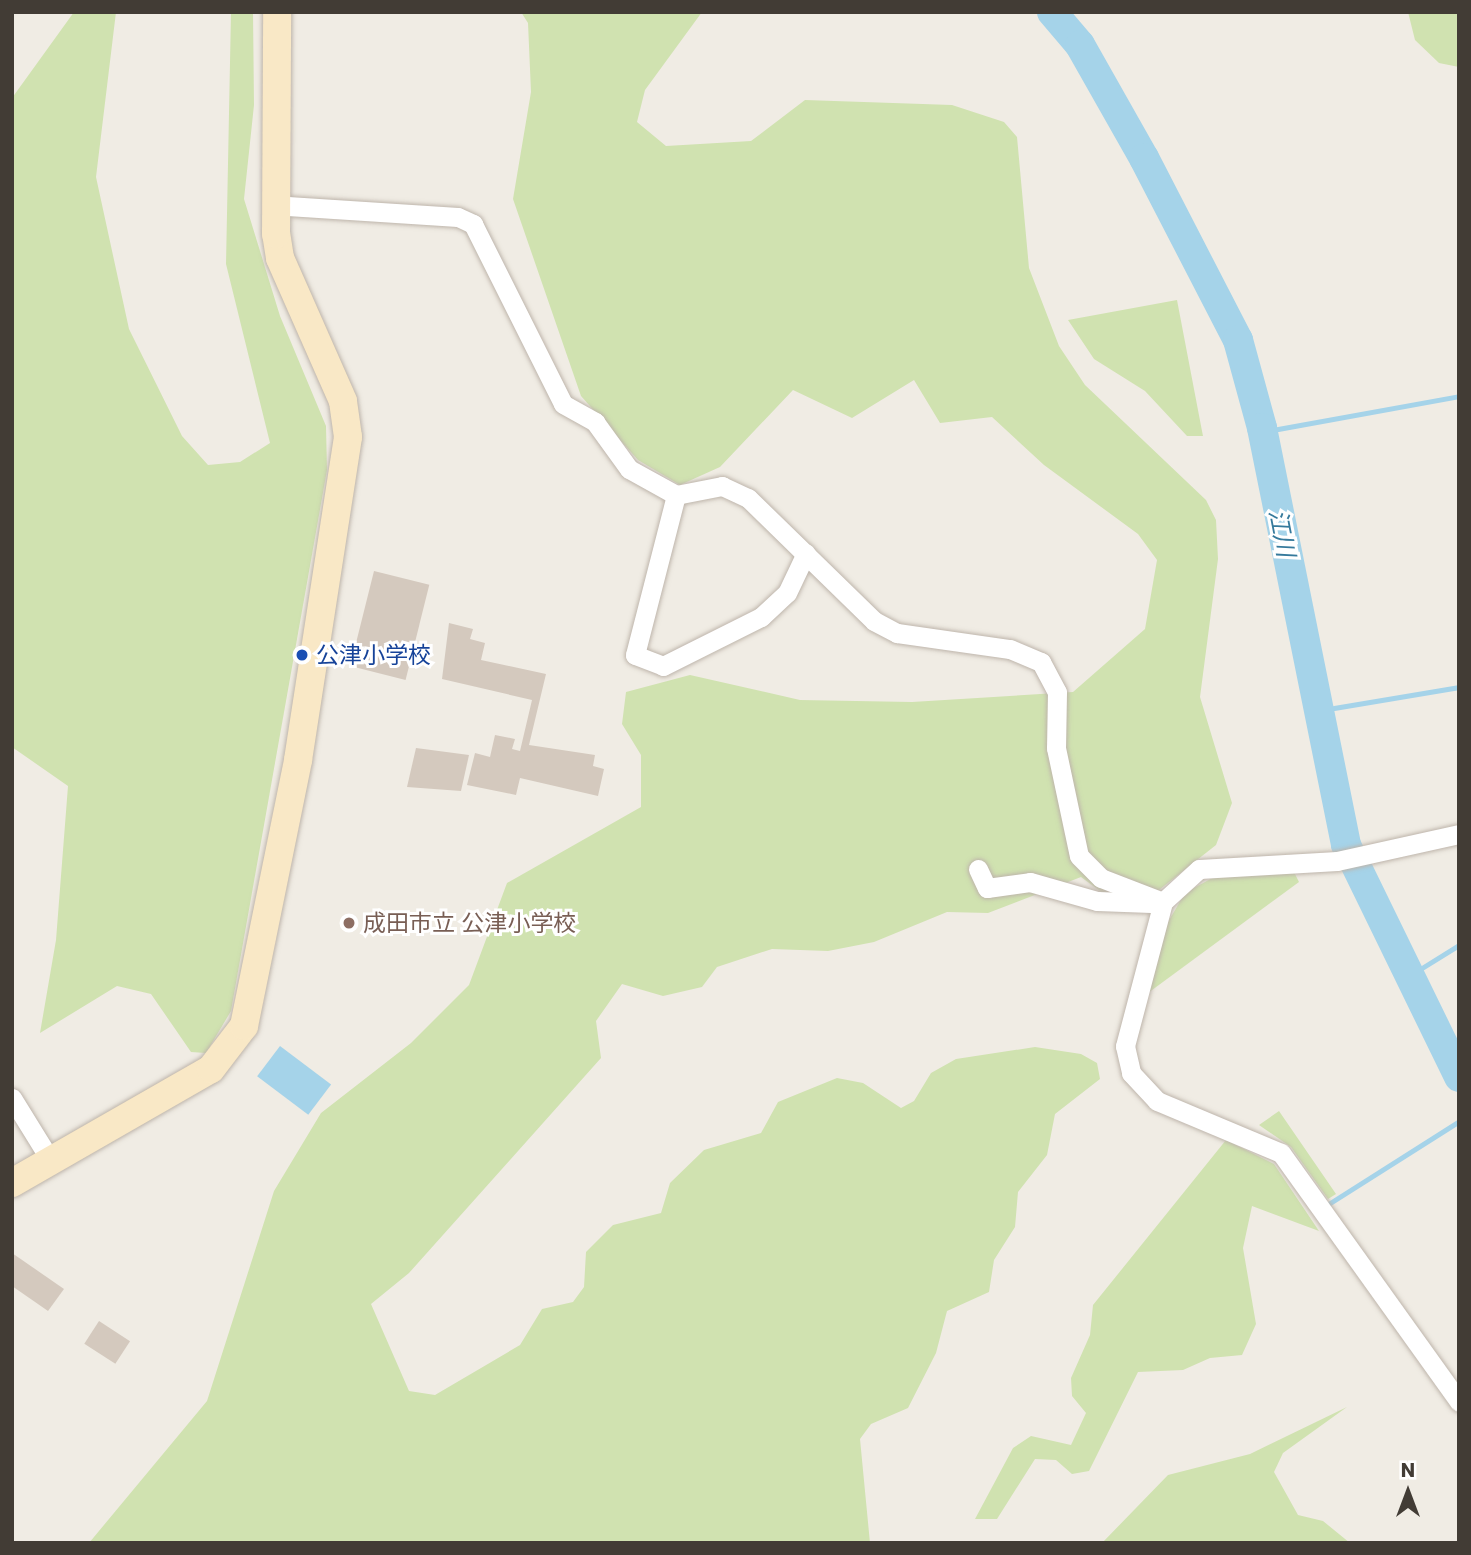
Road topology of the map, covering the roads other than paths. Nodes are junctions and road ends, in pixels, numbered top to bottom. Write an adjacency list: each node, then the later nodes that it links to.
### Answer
1 (277, 12): 2 (street)
2 (272, 205): 3 (street); 9 (street)
3 (676, 495): 4 (street); 4 (street)
4 (806, 552): 7 (street)
5 (1459, 834): 7 (street)
6 (978, 869): 7 (street)
7 (1163, 902): 11 (street)
8 (12, 1098): 9 (street)
9 (48, 1158): 10 (street)
10 (12, 1183)
11 (1459, 1402)

